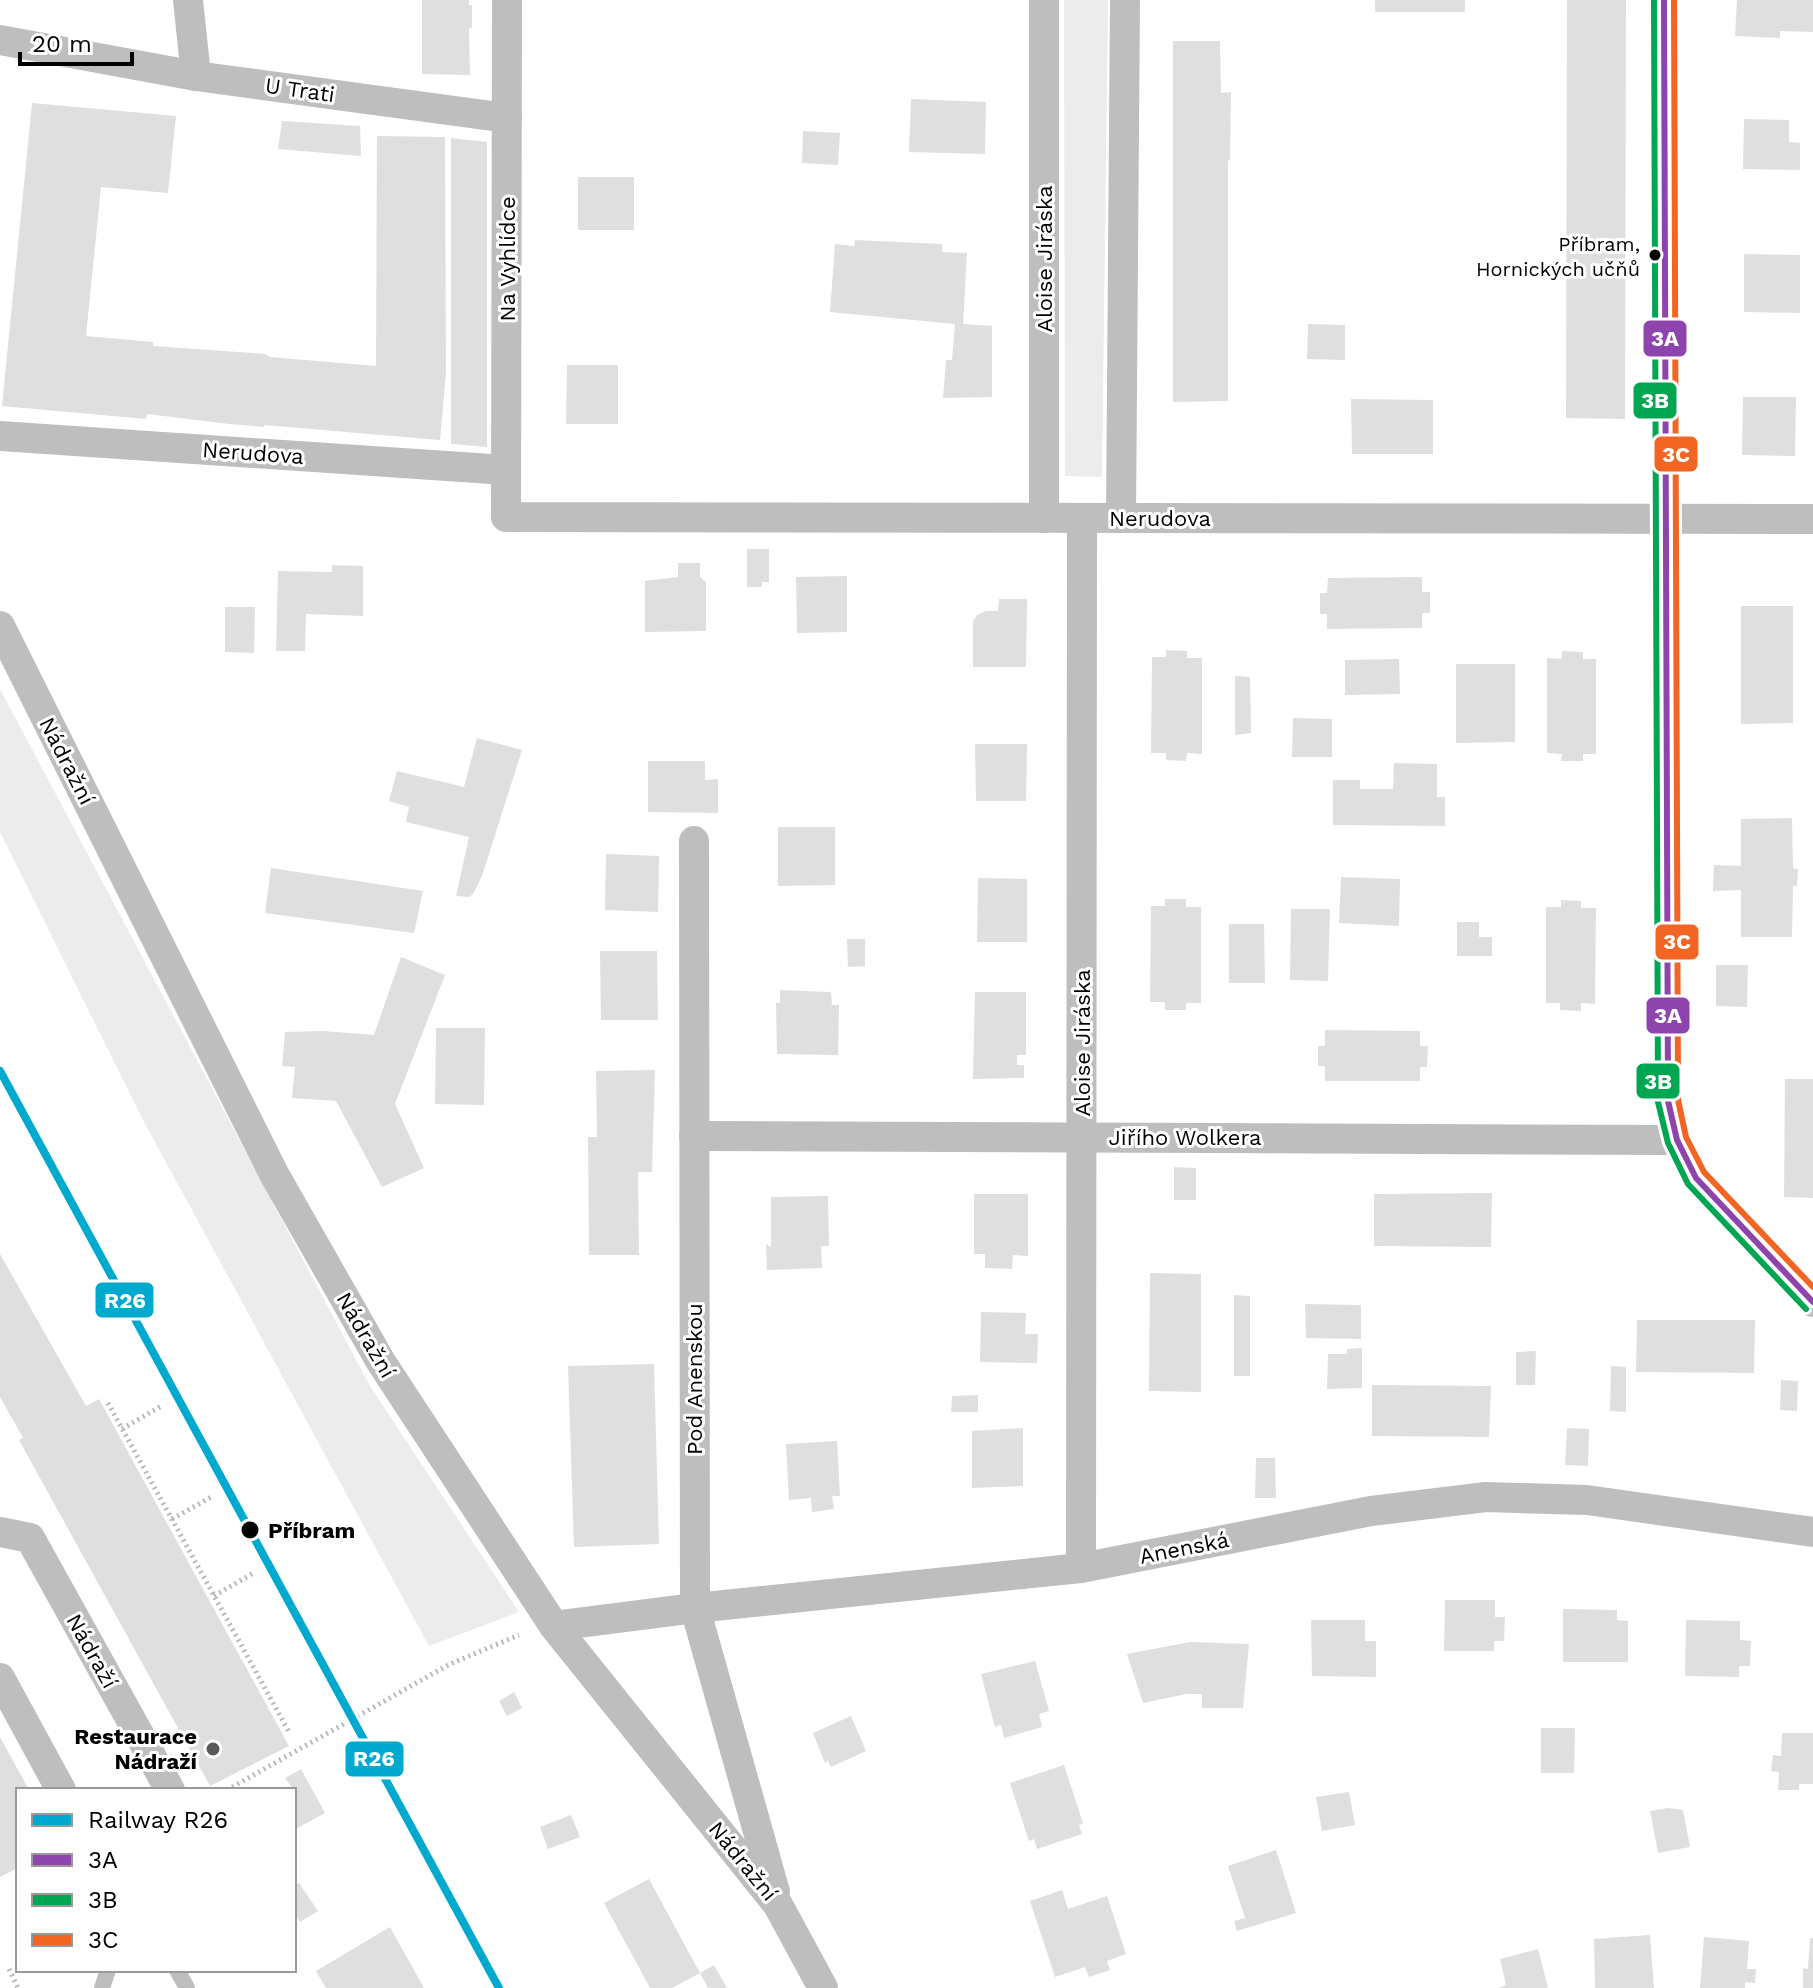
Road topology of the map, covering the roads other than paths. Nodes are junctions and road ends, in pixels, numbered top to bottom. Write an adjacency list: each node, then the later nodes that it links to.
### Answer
1 (188, 0): 7 (street)
2 (507, 0): 8 (street, Na Vyhlídce)
3 (1044, 0): 12 (street, Aloise Jiráska)
4 (1125, 0): 14 (street)
5 (1664, 0): 15 (street)
6 (0, 40): 7 (street, U Trati)
7 (196, 76): 8 (street, U Trati)
8 (507, 118): 10 (street, Na Vyhlídce)
9 (0, 436): 10 (street, Nerudova)
10 (506, 470): 11 (street, Na Vyhlídce)
11 (506, 517): 12 (street, Nerudova)
12 (1044, 518): 13 (street, Nerudova)
13 (1082, 518): 14 (street, Nerudova); 20 (street, Aloise Jiráska)
14 (1121, 518): 15 (street, Nerudova)
15 (1666, 519): 16 (street, Nerudova); 21 (street)
16 (1813, 519)
17 (0, 626): 27 (street, Nádražní)
18 (694, 841): 19 (street, Pod Anenskou)
19 (694, 1136): 20 (street, Jiřího Wolkera); 26 (street, Pod Anenskou)
20 (1082, 1137): 21 (street, Jiřího Wolkera); 25 (street, Aloise Jiráska)
21 (1677, 1140): 22 (street)
22 (1813, 1302)
23 (0, 1532): 30 (street, Nádraží)
24 (1813, 1532): 25 (street, Anenská)
25 (1081, 1568): 26 (street, Anenská)
26 (695, 1608): 27 (street, Anenská); 31 (street, Pod Anenskou)
27 (554, 1626): 31 (street, Nádražní)
28 (0, 1678): 29 (street)
29 (60, 1788)
30 (169, 1788)
31 (778, 1905): 32 (street, Nádražní)
32 (823, 1988)

